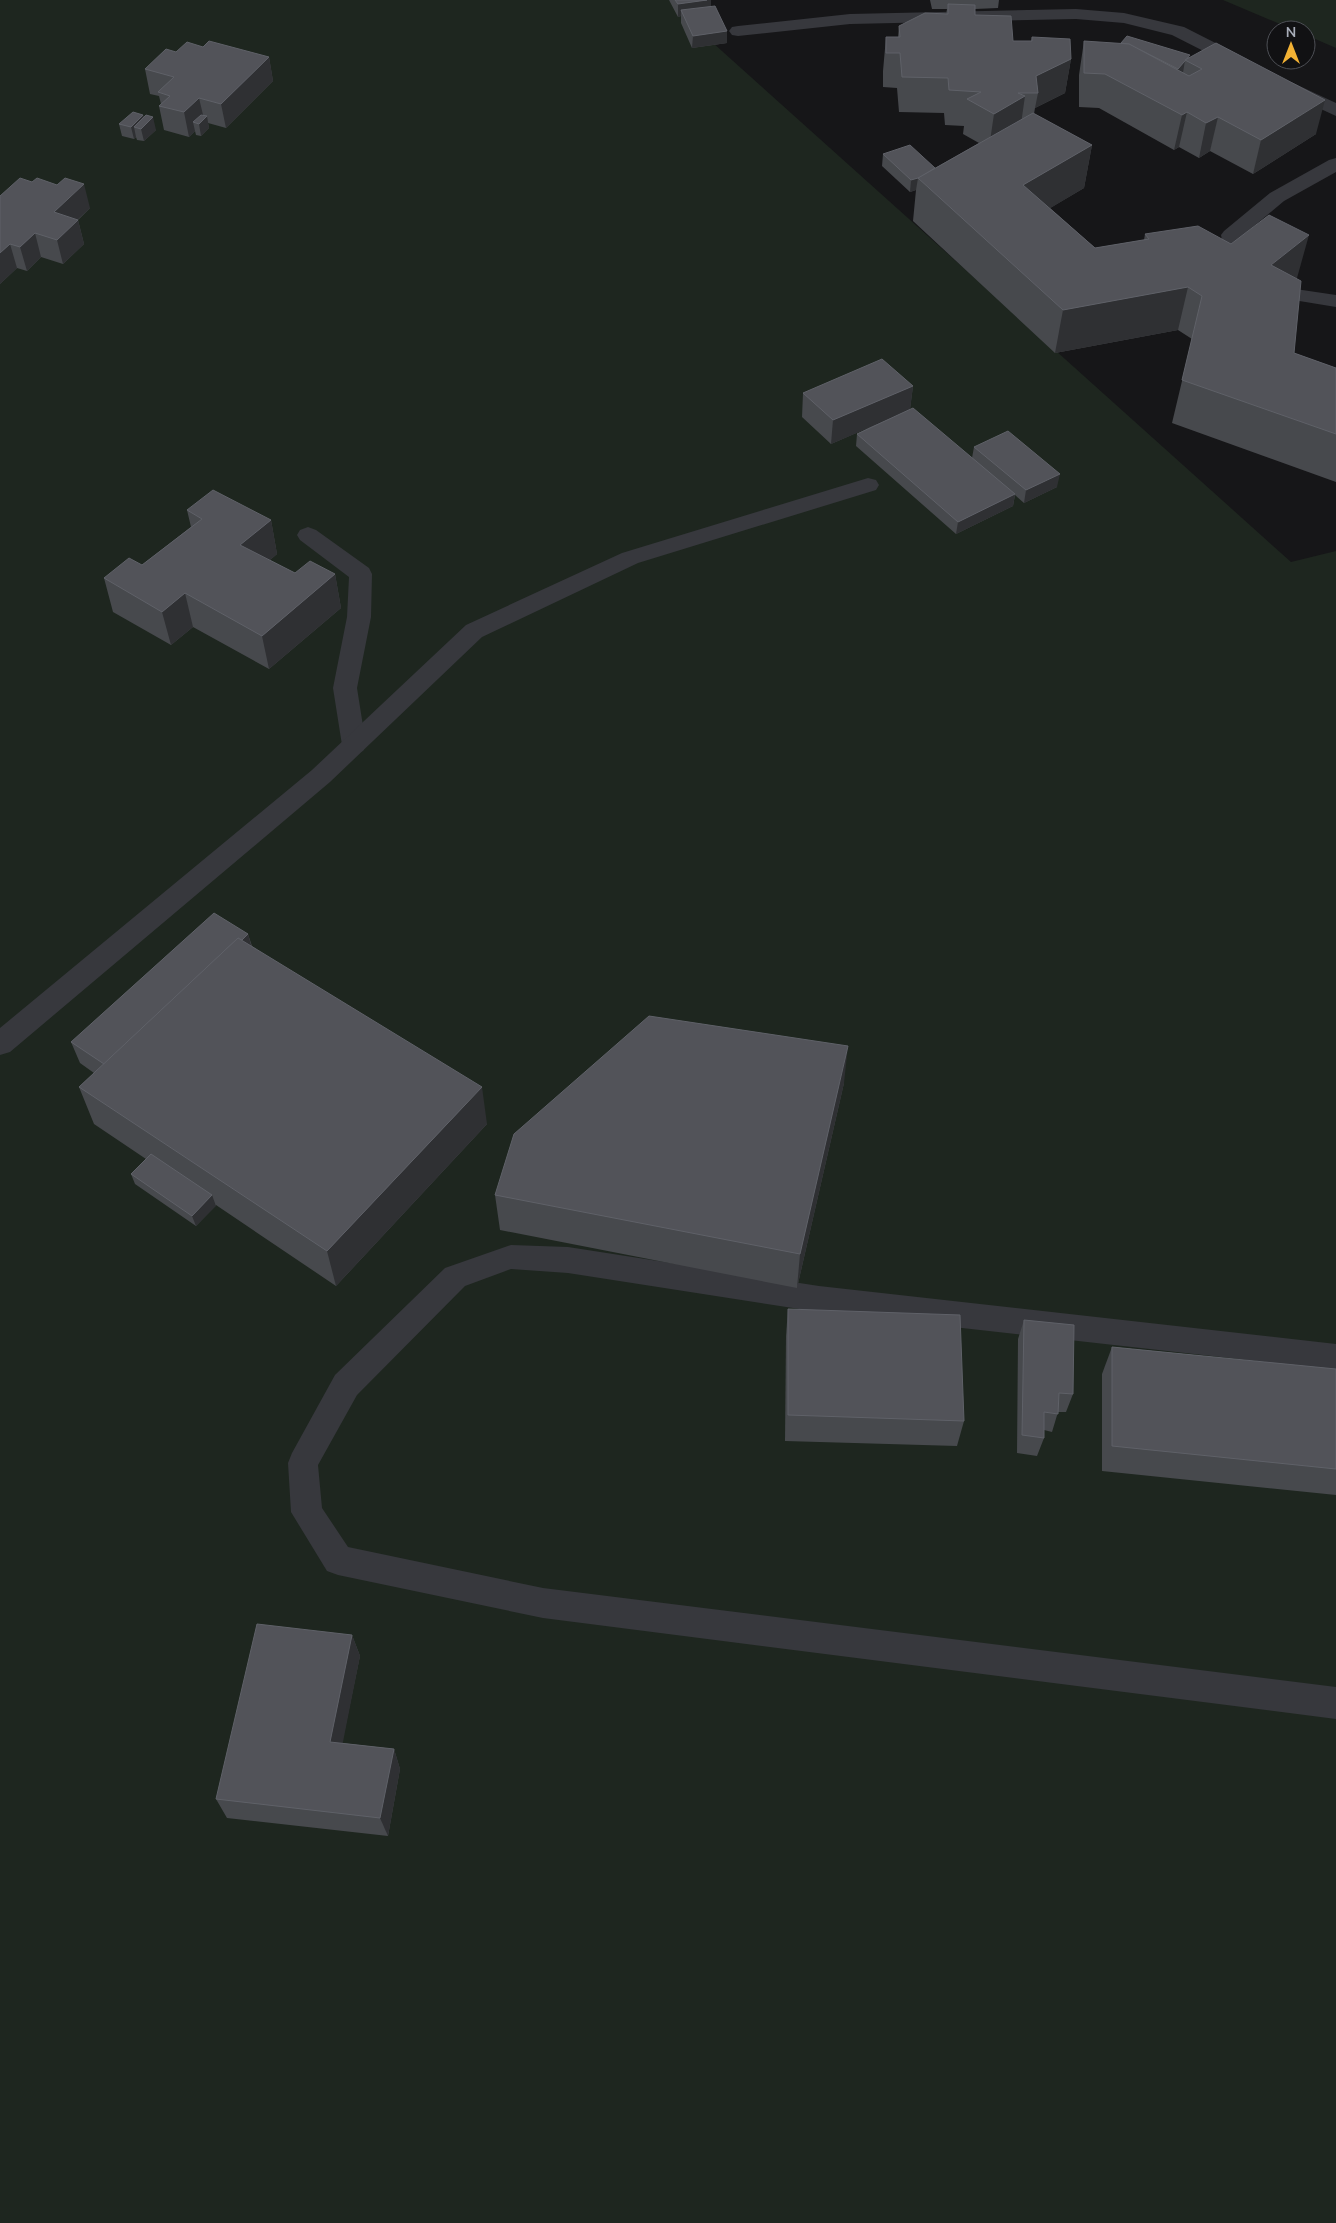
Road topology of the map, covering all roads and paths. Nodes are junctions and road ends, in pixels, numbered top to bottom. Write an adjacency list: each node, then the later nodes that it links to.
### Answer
1 (738, 31): 2 (street)
2 (1257, 71)
3 (1275, 80): 4 (street)
4 (1336, 110)
5 (1336, 164): 6 (street)
6 (1238, 270)
7 (1282, 293): 8 (street)
8 (1336, 301)
9 (868, 485): 11 (street)
10 (308, 535): 11 (street)
11 (354, 745): 12 (street)
12 (0, 1044)
13 (1336, 1357): 14 (street)
14 (1336, 1703)

